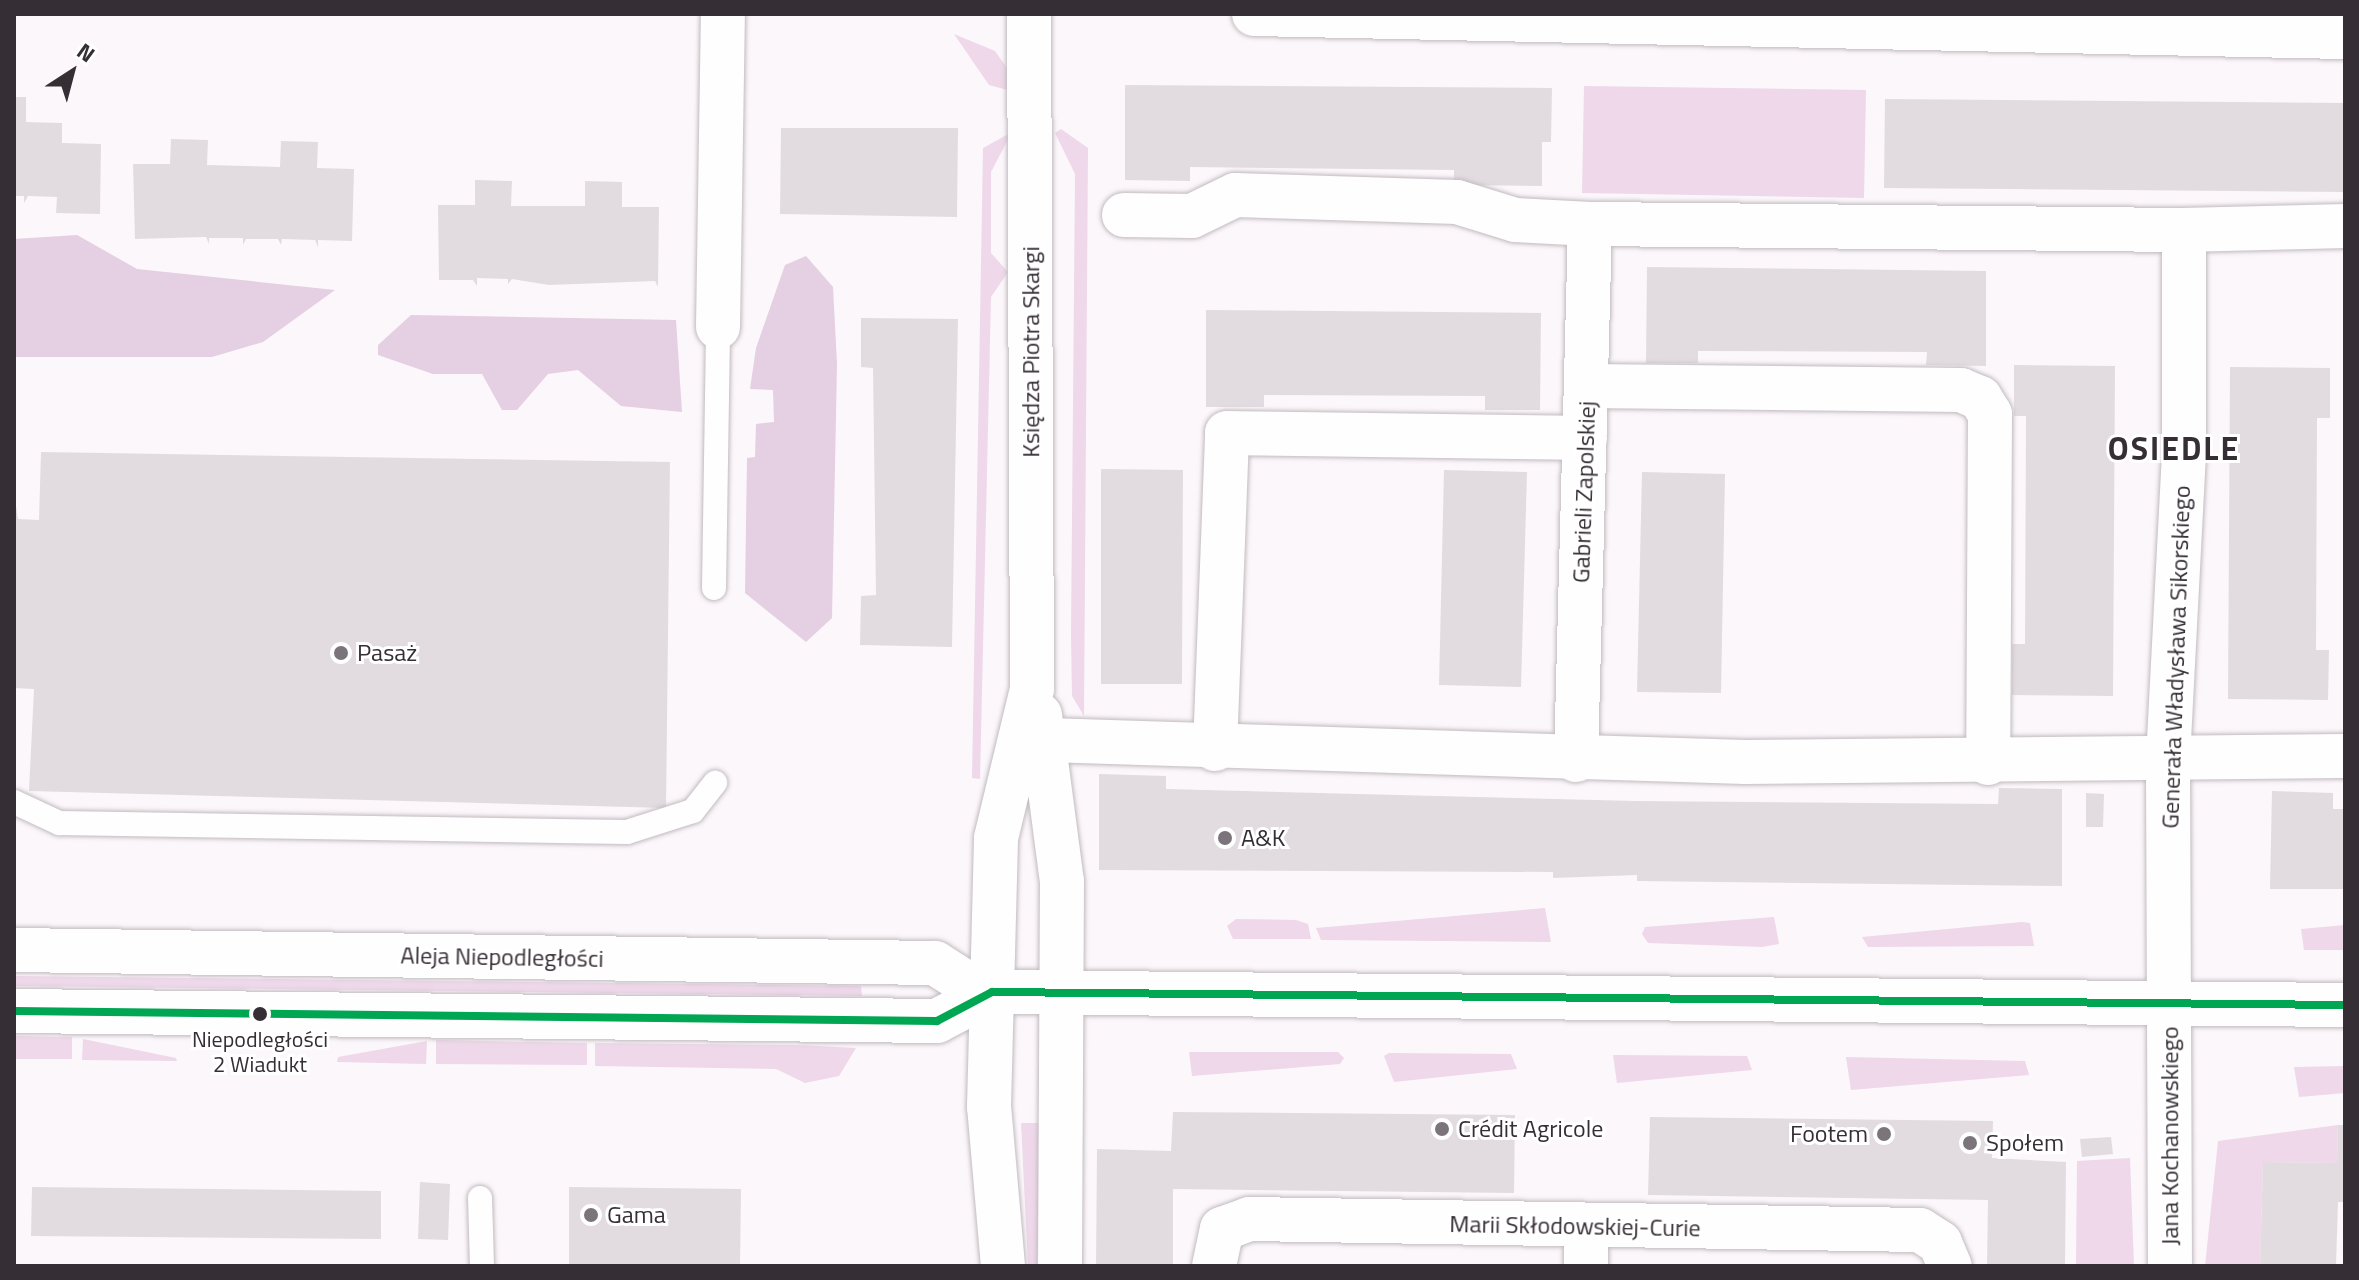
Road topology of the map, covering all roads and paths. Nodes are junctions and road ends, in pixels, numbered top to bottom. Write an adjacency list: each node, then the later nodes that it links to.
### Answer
1 (723, 14): 9 (street)
2 (1029, 14): 13 (street, Księdza Piotra Skargi)
3 (1254, 14): 4 (street)
4 (2345, 37)
5 (1124, 215): 6 (street)
6 (1590, 224): 8 (street); 10 (street, Gabrieli Zapolskiej)
7 (2345, 226): 8 (street)
8 (2184, 230): 17 (street, Generała Władysława Sikorskiego)
9 (718, 327): 12 (lane)
10 (1587, 386): 11 (street, Gabrieli Zapolskiej); 19 (street)
11 (1585, 438): 15 (street); 18 (street, Gabrieli Zapolskiej)
12 (714, 588)
13 (1032, 689): 14 (street, Księdza Piotra Skargi); 23 (street, Księdza Piotra Skargi)
14 (1047, 740): 15 (street); 24 (street, Księdza Piotra Skargi)
15 (1215, 749): 18 (street)
16 (2345, 756): 17 (street)
17 (2168, 759): 19 (street); 25 (street, Generała Władysława Sikorskiego)
18 (1576, 760): 19 (street)
19 (1988, 763)
20 (715, 783): 21 (lane)
21 (14, 802)
22 (14, 950): 23 (street, Aleja Niepodległości)
23 (987, 993): 24 (street); 27 (street); 31 (street, Księdza Piotra Skargi)
24 (1063, 994): 25 (street); 32 (street, Księdza Piotra Skargi)
25 (2171, 1005): 26 (street); 35 (street, Jana Kochanowskiego)
26 (2345, 1005)
27 (14, 1011)
28 (480, 1198): 30 (lane)
29 (1586, 1246): 33 (street, Marii Skłodowskiej-Curie); 34 (street, Marii Skłodowskiej-Curie)
30 (482, 1266)
31 (1003, 1266)
32 (1060, 1266)
33 (1214, 1266)
34 (1950, 1266)
35 (2170, 1266)

